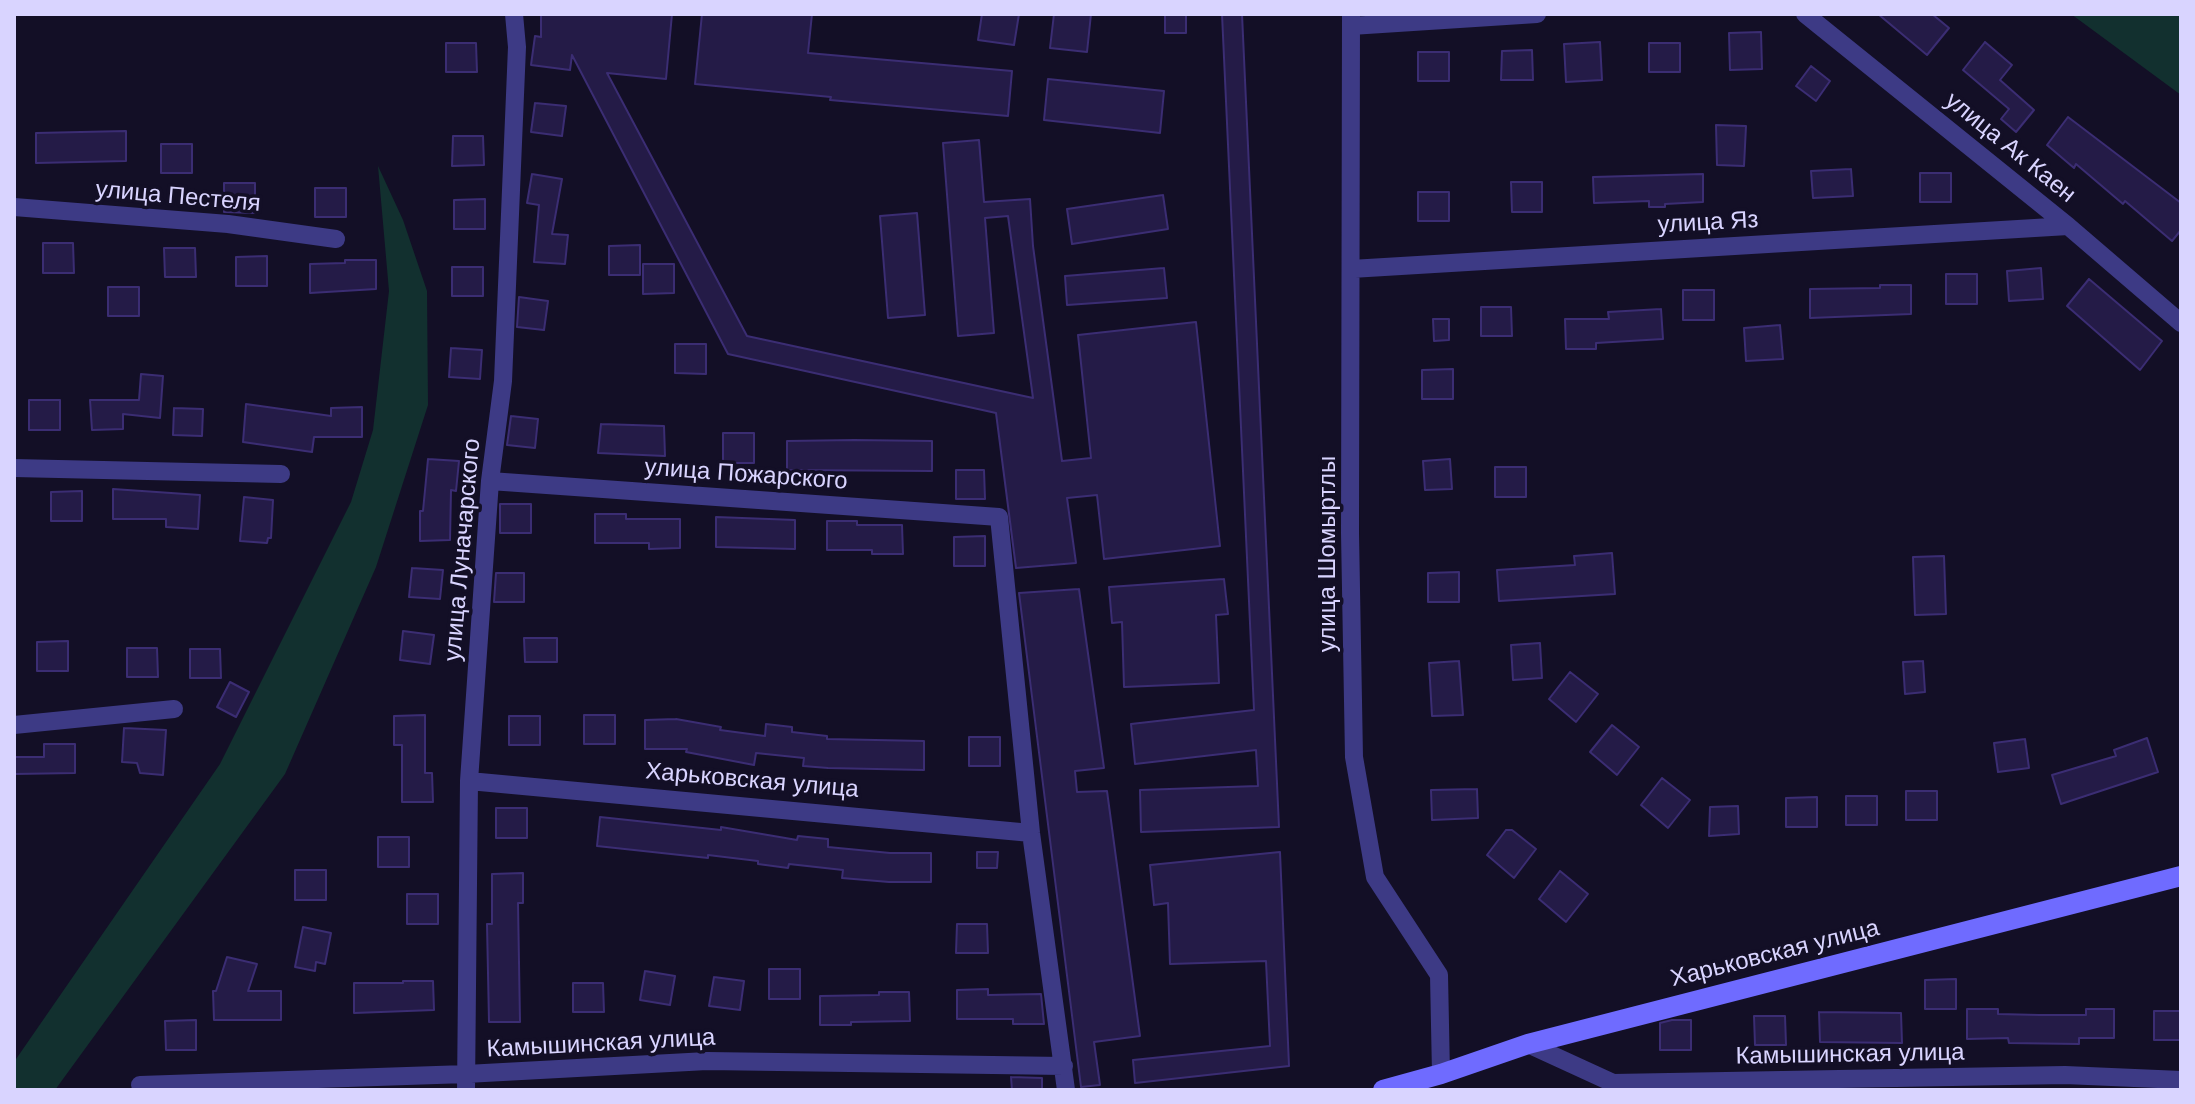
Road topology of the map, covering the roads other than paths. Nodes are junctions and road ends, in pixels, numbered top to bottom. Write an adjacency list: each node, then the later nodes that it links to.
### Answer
1 (514, 14): 12 (street, улица Луначарского)
2 (1537, 14): 4 (street)
3 (1805, 14): 6 (street, улица Ак Каен)
4 (1351, 20): 8 (street, улица Шомыртлы)
5 (14, 207): 7 (street, улица Пестеля)
6 (2068, 226): 8 (street, улица Яз); 9 (street, улица Ак Каен)
7 (336, 239)
8 (1351, 269): 20 (street, улица Шомыртлы)
9 (2181, 323)
10 (14, 468): 11 (street)
11 (281, 474)
12 (490, 481): 15 (street, улица Луначарского); 16 (street, улица Пожарского)
13 (174, 709): 14 (street)
14 (14, 725)
15 (469, 781): 16 (street, Харьковская улица); 22 (street, улица Луначарского)
16 (1031, 833): 19 (street)
17 (2181, 876): 18 (street, Харьковская улица)
18 (1528, 1044): 20 (street, Харьковская улица); 21 (street, Камышинская улица)
19 (1064, 1066): 22 (street, Камышинская улица); 24 (street)
20 (1441, 1074): 25 (street, Харьковская улица)
21 (2181, 1080)
22 (466, 1082): 23 (street, Камышинская улица)
23 (140, 1085)
24 (1066, 1090)
25 (1383, 1090)

